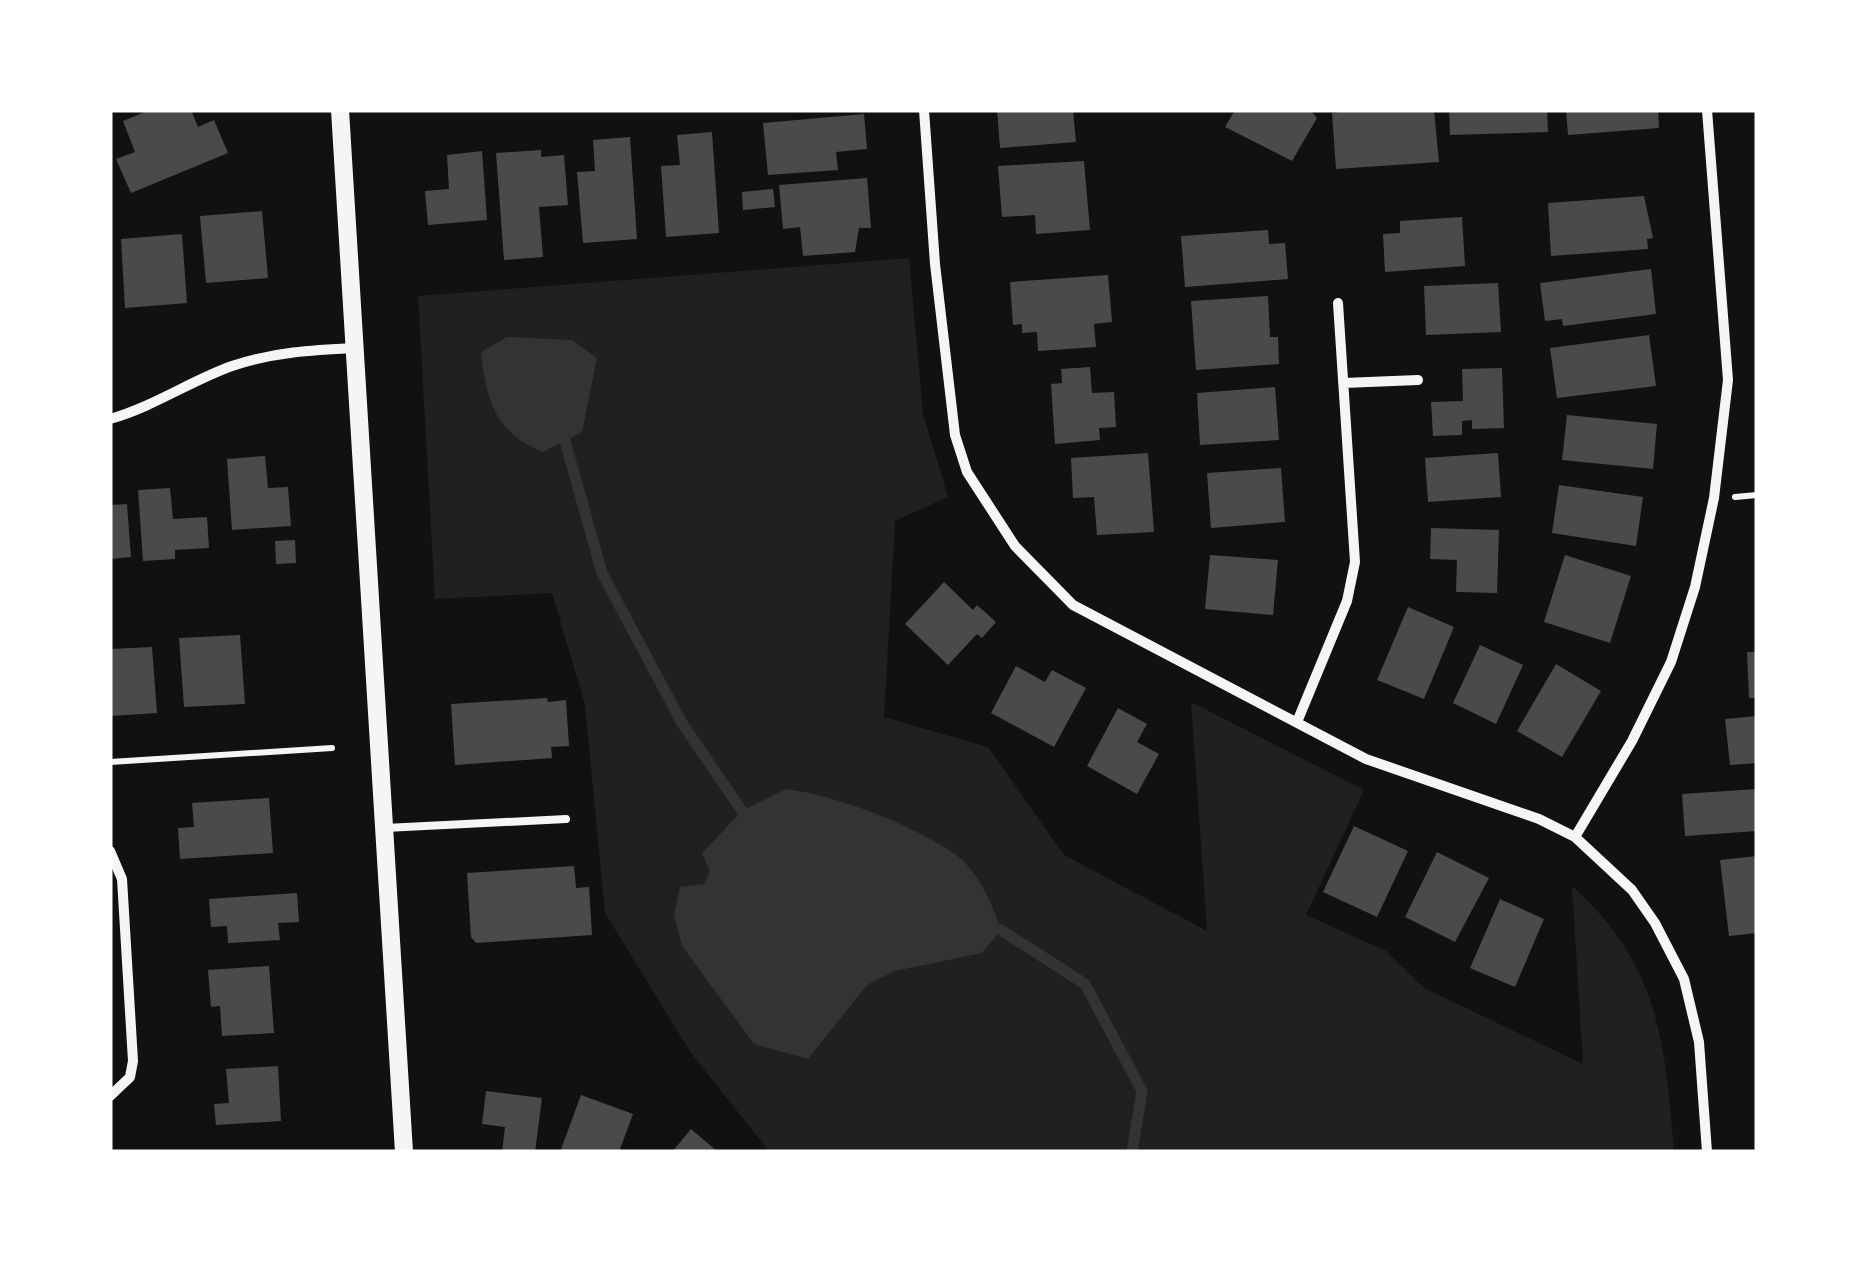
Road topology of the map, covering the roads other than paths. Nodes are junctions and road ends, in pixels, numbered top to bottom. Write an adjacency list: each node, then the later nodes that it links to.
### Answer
1 (342, 110): 5 (street)
2 (924, 110): 9 (street)
3 (1708, 110): 12 (street)
4 (1338, 303): 7 (street)
5 (358, 348): 8 (street); 11 (street)
6 (1418, 380): 7 (street)
7 (1344, 383): 9 (street)
8 (110, 419)
9 (1297, 722): 12 (street)
10 (566, 819): 11 (lane)
11 (385, 828): 15 (street)
12 (1575, 838): 16 (street)
13 (110, 852): 14 (street)
14 (110, 1096)
15 (404, 1152)
16 (1707, 1152)

